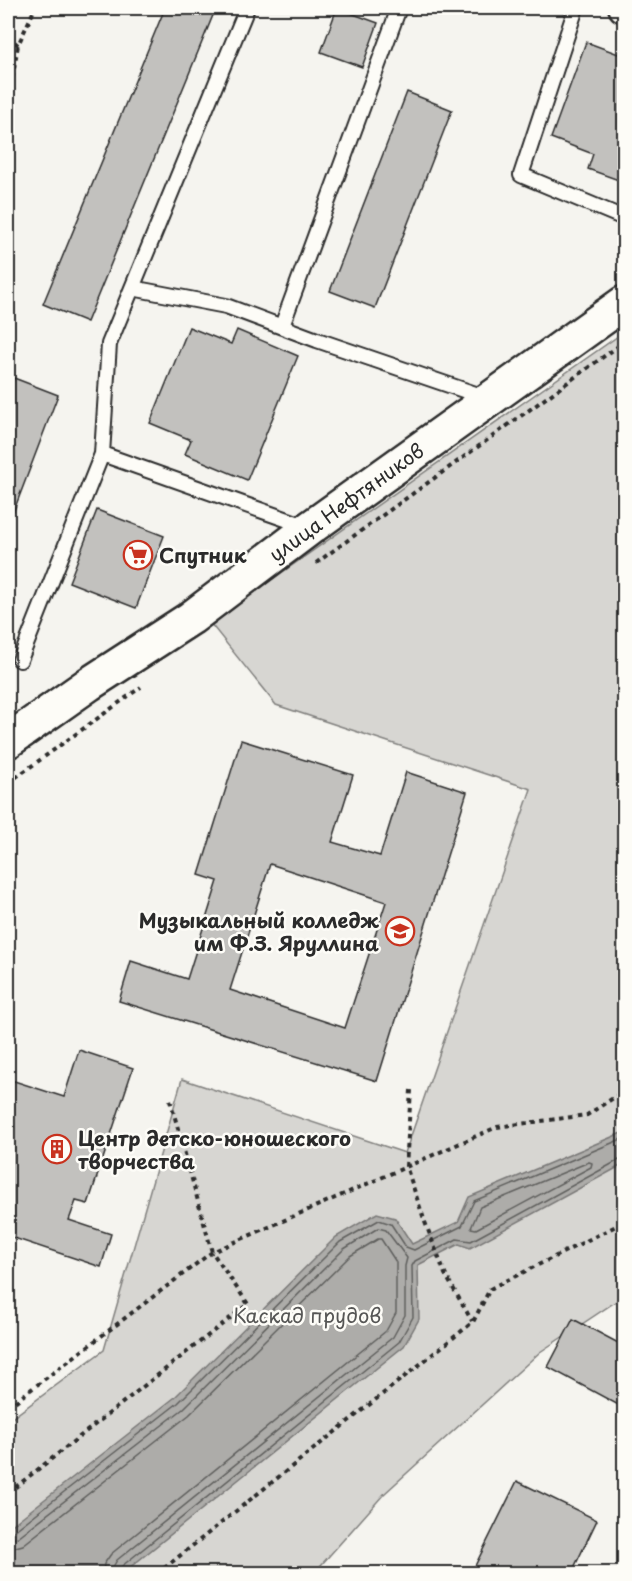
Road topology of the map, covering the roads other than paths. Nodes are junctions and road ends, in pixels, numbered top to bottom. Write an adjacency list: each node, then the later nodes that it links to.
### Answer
1 (247, 8): 5 (lane)
2 (399, 8): 7 (lane)
3 (576, 8): 4 (lane)
4 (624, 218)
5 (132, 288): 7 (lane); 9 (lane)
6 (624, 303): 8 (street, улица Нефтяников)
7 (282, 327): 8 (lane)
8 (489, 398): 10 (street, улица Нефтяников)
9 (102, 454): 10 (lane); 11 (lane)
10 (310, 528): 12 (street, улица Нефтяников)
11 (20, 660)
12 (8, 741)

